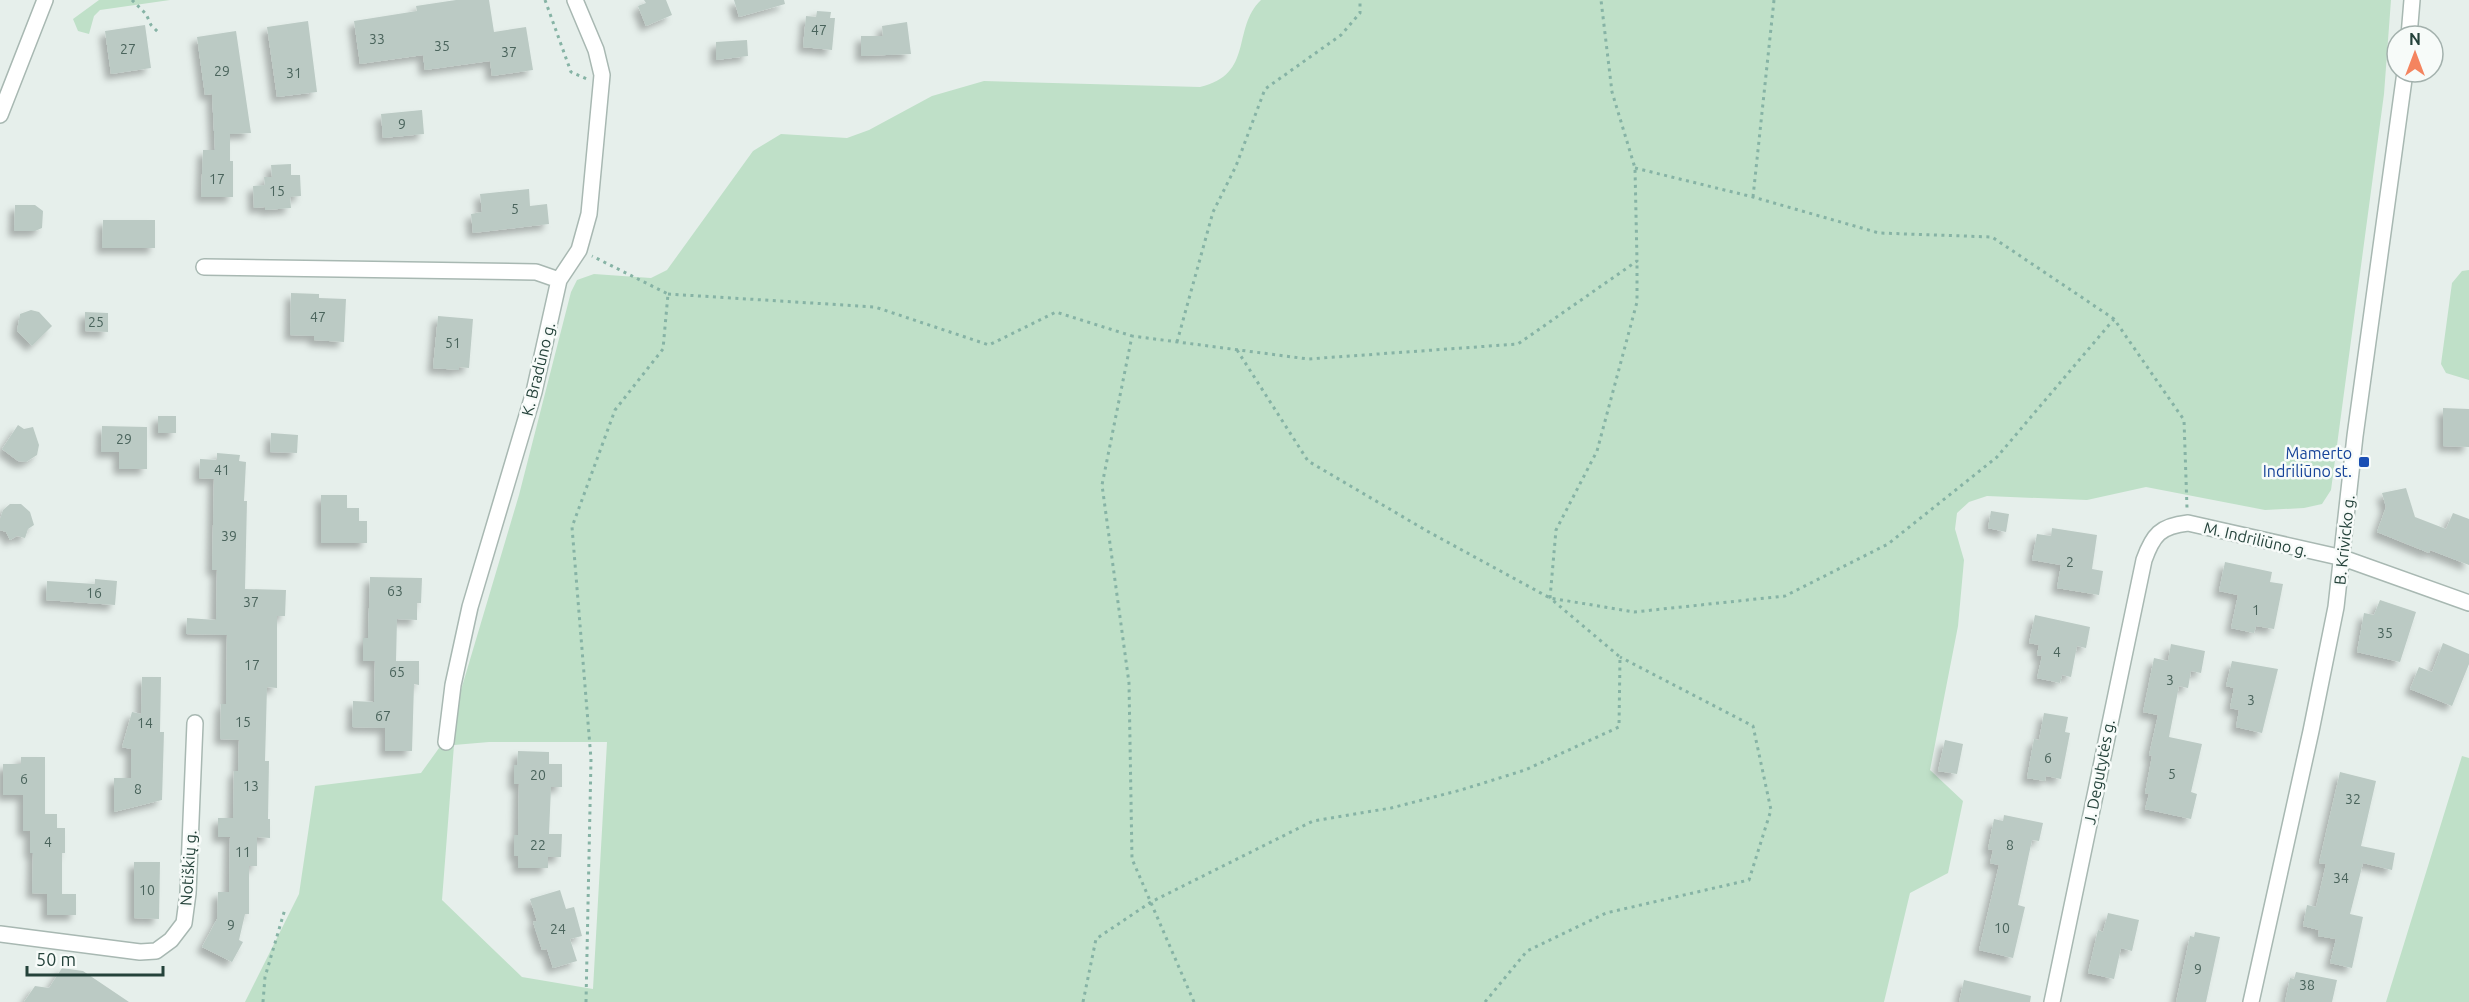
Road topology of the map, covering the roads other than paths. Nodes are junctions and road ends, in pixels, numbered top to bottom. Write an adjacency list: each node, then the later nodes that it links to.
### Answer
1 (45, 0): 6 (street)
2 (575, 0): 8 (street, K. Bradūno g.)
3 (2412, 0): 4 (street)
4 (2410, 24)
5 (2403, 84): 10 (street, B. Krivicko g.)
6 (0, 115)
7 (204, 267): 8 (street)
8 (559, 280): 13 (street, K. Bradūno g.)
9 (2150, 543): 10 (street, M. Indriliūno g.); 15 (street, J. Degutytės g.)
10 (2343, 558): 11 (street, M. Indriliūno g.); 16 (street, B. Krivicko g.)
11 (2469, 603)
12 (195, 723): 14 (street, Notiškių g.)
13 (446, 742)
14 (0, 934)
15 (2052, 1002)
16 (2251, 1002)

